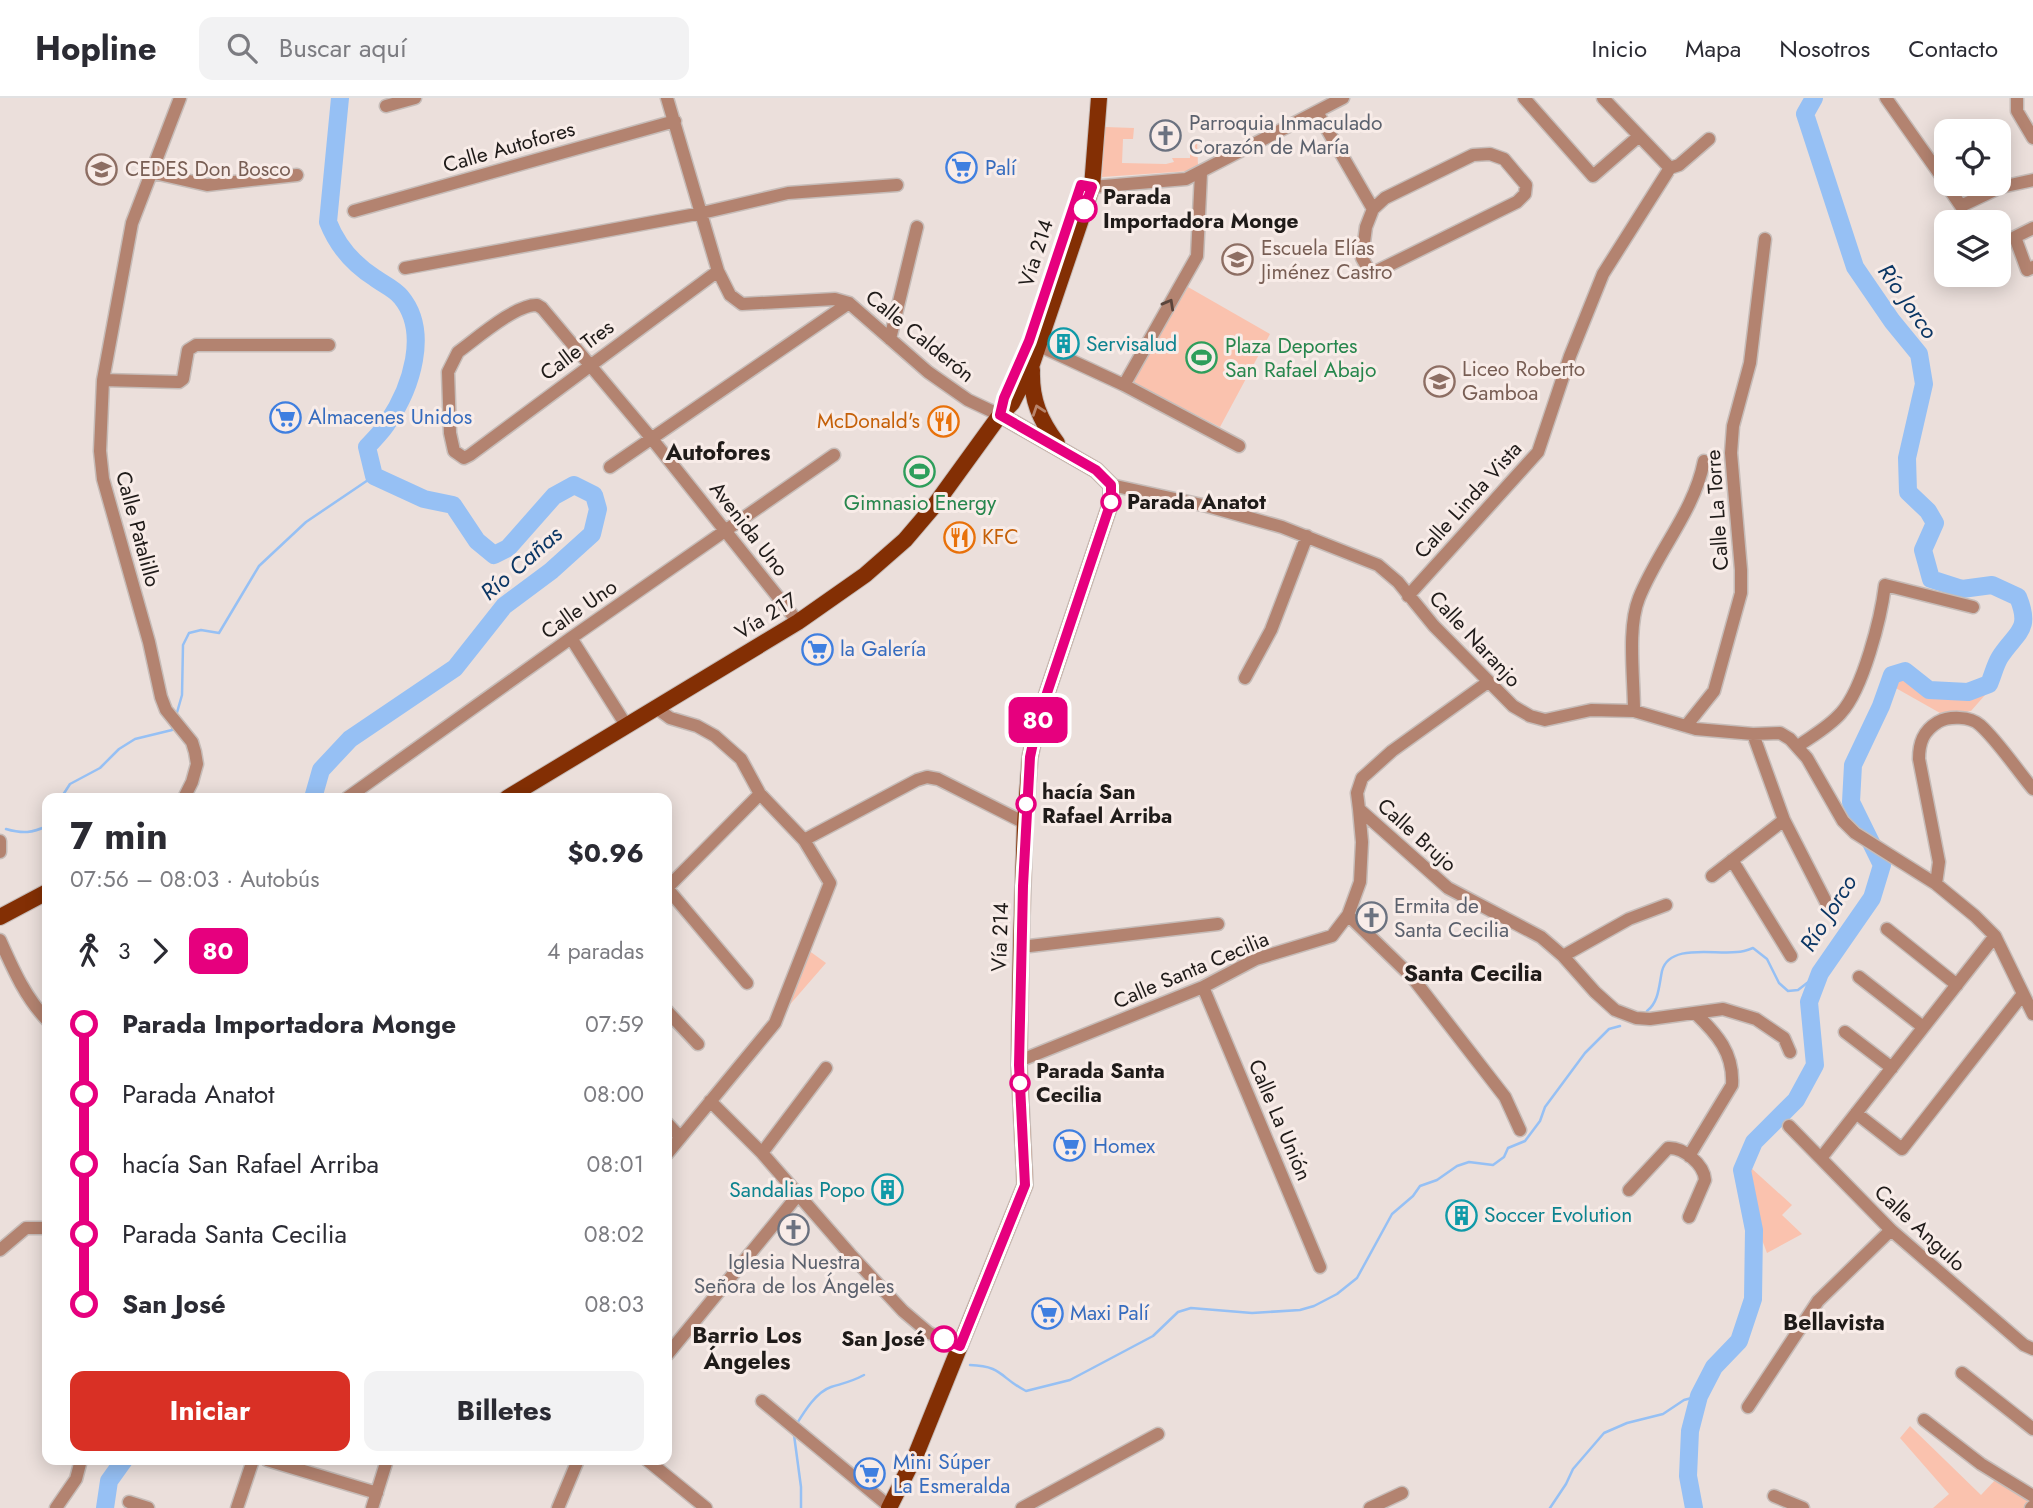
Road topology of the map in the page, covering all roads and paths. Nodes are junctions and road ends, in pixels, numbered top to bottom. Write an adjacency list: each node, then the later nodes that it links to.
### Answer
1 (180, 98): 19 (street, Calle Patalillo)
2 (415, 98): 11 (street)
3 (667, 98): 13 (street, Calle Calderón)
4 (1090, 98): 25 (main road, Vía 214)
5 (1099, 98): 25 (main road, Vía 214)
6 (1343, 98): 12 (street)
7 (1524, 98): 14 (street)
8 (1603, 98): 14 (street)
9 (1886, 98): 17 (street)
10 (2017, 98): 15 (street)
11 (386, 106)
12 (1317, 111): 20 (street); 28 (street)
13 (675, 121): 29 (street, Calle Autofores); 30 (street, Calle Calderón)
14 (1638, 137): 18 (street)
15 (2033, 138)
16 (1709, 139): 18 (street, Calle Linda Vista)
17 (1934, 167)
18 (1670, 168): 56 (street, Calle Linda Vista)
19 (150, 172): 21 (street); 43 (street, Calle Patalillo)
20 (1201, 173): 25 (street); 44 (street, one-way to 20)
21 (297, 175)
22 (2033, 180): 23 (street)
23 (2011, 185)
24 (897, 186): 30 (street)
25 (1086, 186): 39 (main road, Vía 214)
26 (1954, 196): 27 (street)
27 (1982, 196)
28 (1373, 209): 28 (street)
29 (354, 211)
30 (702, 213): 35 (street); 36 (street, Calle Calderón)
31 (917, 227): 38 (street)
32 (2033, 228): 34 (street)
33 (1765, 239): 65 (street, Calle La Torre)
34 (2033, 267)
35 (405, 268)
36 (718, 271): 37 (street, Calle Calderón); 41 (street, Calle Tres)
37 (849, 303): 38 (street, Calle Calderón); 46 (street)
38 (890, 340): 45 (street, Calle Calderón)
39 (1034, 344): 42 (main road, Vía 214); 44 (street); 45 (main road, Vía 214)
40 (329, 345): 43 (street)
41 (588, 365): 46 (street, Avenida Uno); 50 (street, Calle Tres); 50 (street, Avenida Uno)
42 (1032, 365): 45 (main road, Vía 214); 48 (main road, one-way to 42)
43 (103, 380): 69 (street, Calle Patalillo)
44 (1124, 385): 47 (street)
45 (1000, 415): 48 (main road); 58 (main road, Vía 217)
46 (652, 439): 52 (street); 54 (street, Avenida Uno)
47 (1239, 446)
48 (1061, 449): 53 (main road)
49 (834, 455): 54 (street, Calle Uno)
50 (459, 456)
51 (1704, 461): 63 (street)
52 (610, 467)
53 (1111, 485): 55 (street, Calle Naranjo); 75 (main road, Vía 214)
54 (726, 530): 58 (street, Avenida Uno); 59 (street, Calle Uno)
55 (1307, 536): 56 (street, Calle Naranjo); 60 (street)
56 (1408, 596): 61 (street, Calle Naranjo)
57 (1973, 607): 67 (street)
58 (798, 622): 62 (main road, Vía 217)
59 (571, 638): 64 (street); 70 (street, Calle Uno)
60 (1245, 678)
61 (1488, 682): 63 (street, Calle Naranjo); 73 (street, Calle Brujo)
62 (655, 707): 64 (main road, Vía 217); 72 (street)
63 (1634, 710): 65 (street, Calle Naranjo)
64 (626, 725): 71 (main road, Vía 217)
65 (1686, 726): 66 (street, Calle Naranjo)
66 (1753, 734): 67 (street, Calle Naranjo); 74 (street)
67 (1798, 746): 82 (street)
68 (2033, 789): 82 (street)
69 (186, 793)
70 (354, 793)
71 (515, 793)
72 (760, 794): 76 (street); 81 (street)
73 (1359, 809): 87 (street, Calle Santa Cecilia); 94 (street, Calle Brujo)
74 (1784, 820): 79 (street); 85 (street)
75 (1025, 823): 76 (street); 93 (main road, Vía 214)
76 (804, 840): 112 (street)
77 (0, 841): 78 (street)
78 (0, 852)
79 (1732, 860): 80 (street); 95 (street)
80 (1712, 876)
81 (672, 883)
82 (1936, 884): 91 (street)
83 (672, 894): 97 (street)
84 (42, 895): 88 (main road)
85 (1827, 904)
86 (1666, 905): 94 (street)
87 (1349, 915): 99 (street, Calle Santa Cecilia); 116 (street)
88 (0, 918)
89 (1218, 924): 93 (street)
90 (1887, 929): 98 (street)
91 (1995, 936): 98 (street); 100 (street)
92 (0, 940): 103 (street)
93 (1021, 947): 109 (main road, Vía 214)
94 (1563, 956): 101 (street, Calle Brujo)
95 (1791, 956)
96 (1858, 977): 105 (street)
97 (747, 984)
98 (1957, 985): 105 (street)
99 (1203, 987): 109 (street, Calle Santa Cecilia); 128 (street, Calle La Unión)
100 (2023, 993): 102 (street); 113 (street)
101 (1695, 1013): 108 (street, Calle Brujo); 120 (street)
102 (2033, 1014)
103 (42, 1015)
104 (672, 1016): 107 (street)
105 (1923, 1027): 111 (street)
106 (1845, 1032): 111 (street)
107 (698, 1044)
108 (1790, 1052)
109 (1019, 1061): 129 (main road, Vía 214)
110 (826, 1068): 119 (street)
111 (1892, 1068): 113 (street)
112 (710, 1101): 117 (street); 119 (street)
113 (1856, 1114): 121 (street)
114 (1789, 1126): 121 (street, Calle Angulo)
115 (672, 1128): 117 (street)
116 (1520, 1130)
117 (680, 1137): 118 (street)
118 (672, 1147)
119 (762, 1153): 123 (street)
120 (1689, 1156): 122 (street); 124 (street)
121 (1821, 1158): 126 (street, Calle Angulo)
122 (1629, 1190)
123 (798, 1195): 129 (street); 130 (street)
124 (1689, 1217)
125 (42, 1228): 127 (street)
126 (1891, 1230): 131 (street, Calle Angulo); 134 (street)
127 (0, 1250)
128 (1321, 1267)
129 (960, 1346): 155 (main road, Vía 214)
130 (672, 1349)
131 (2033, 1349)
132 (1962, 1373): 136 (street)
133 (762, 1401): 155 (street)
134 (1748, 1407)
135 (1924, 1420): 147 (street)
136 (2033, 1429)
137 (1158, 1434): 156 (street)
138 (80, 1465): 149 (street)
139 (251, 1465): 151 (street)
140 (284, 1465): 144 (street)
141 (385, 1465): 144 (street)
142 (576, 1465): 153 (street)
143 (653, 1465): 154 (street)
144 (377, 1493): 152 (street)
145 (1402, 1493): 157 (street)
146 (1774, 1496): 158 (street)
147 (2033, 1496)
148 (129, 1502): 150 (street)
149 (57, 1508)
150 (148, 1508)
151 (237, 1508)
152 (372, 1508)
153 (558, 1508)
154 (706, 1508)
155 (889, 1508)
156 (1022, 1508)
157 (1370, 1508)
158 (1803, 1508)

